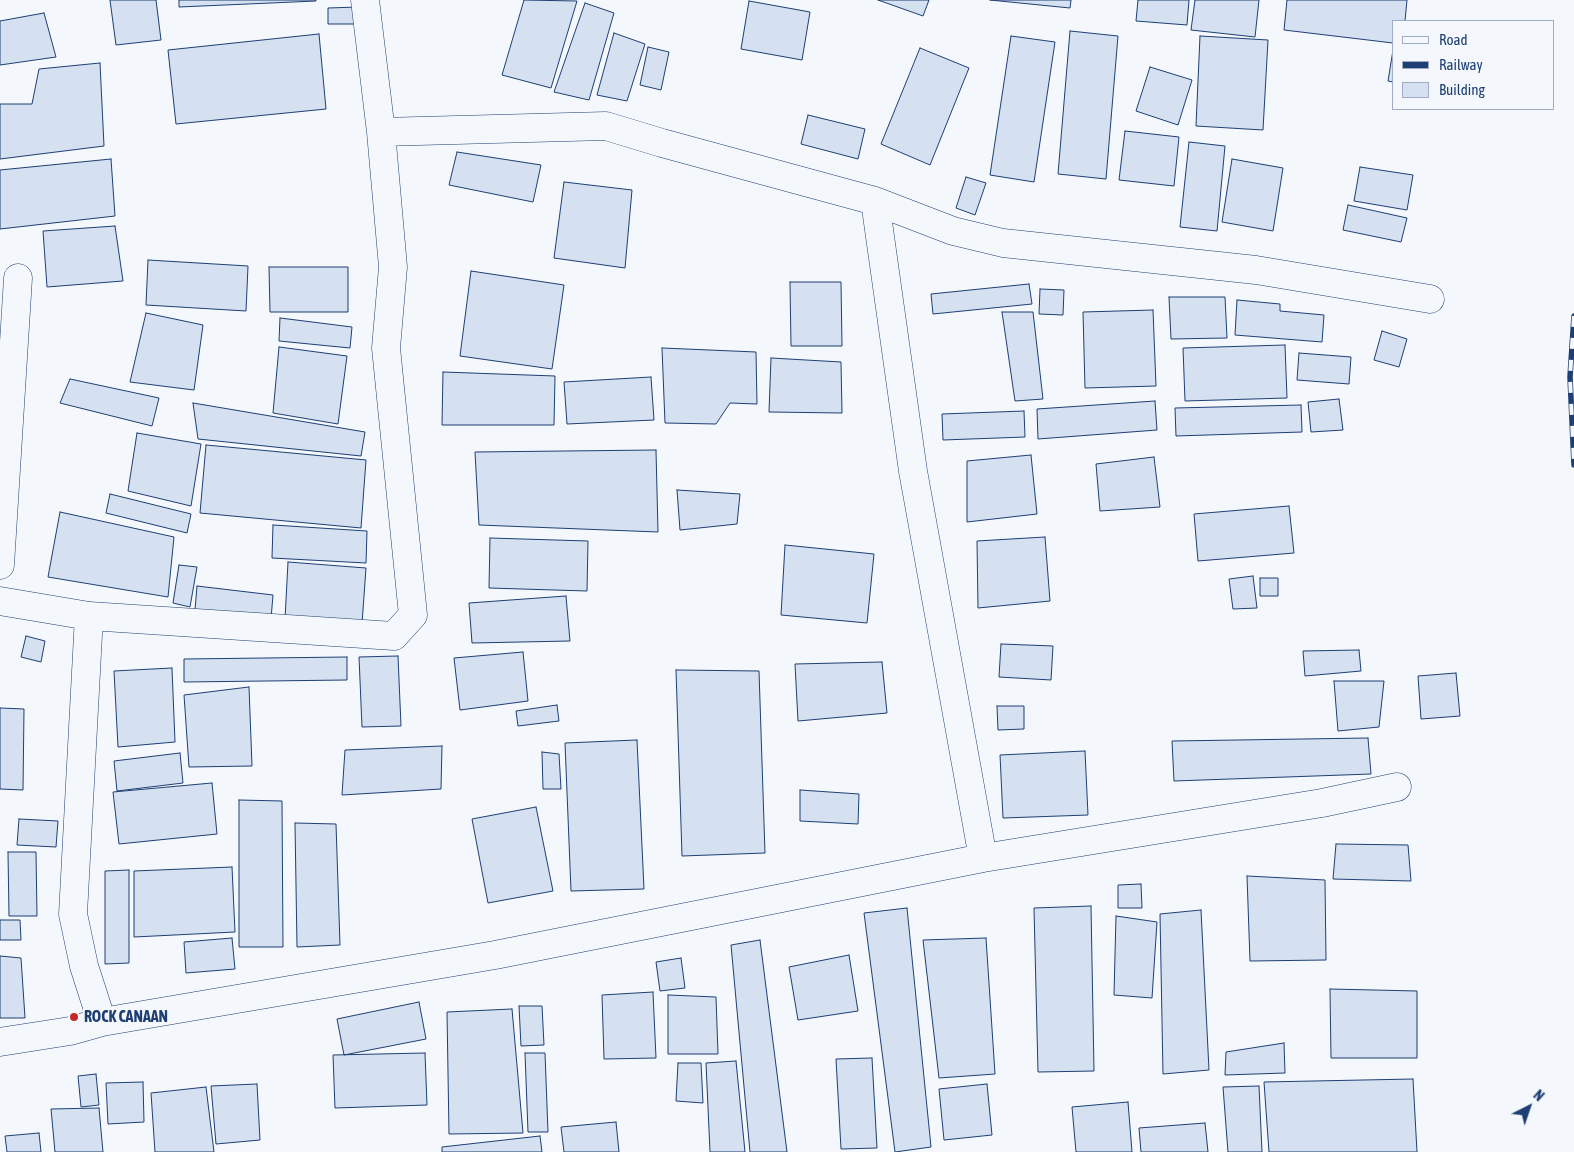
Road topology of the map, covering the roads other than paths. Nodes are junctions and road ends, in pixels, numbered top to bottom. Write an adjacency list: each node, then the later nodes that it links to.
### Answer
1 (365, 0): 2 (street)
2 (381, 132): 3 (street); 8 (street)
3 (875, 201): 5 (street); 10 (street)
4 (18, 278): 6 (street)
5 (1430, 299)
6 (0, 565)
7 (0, 601): 8 (street)
8 (89, 616): 11 (street)
9 (1397, 787): 10 (street)
10 (983, 858): 11 (street)
11 (102, 1022): 12 (street)
12 (0, 1042)

